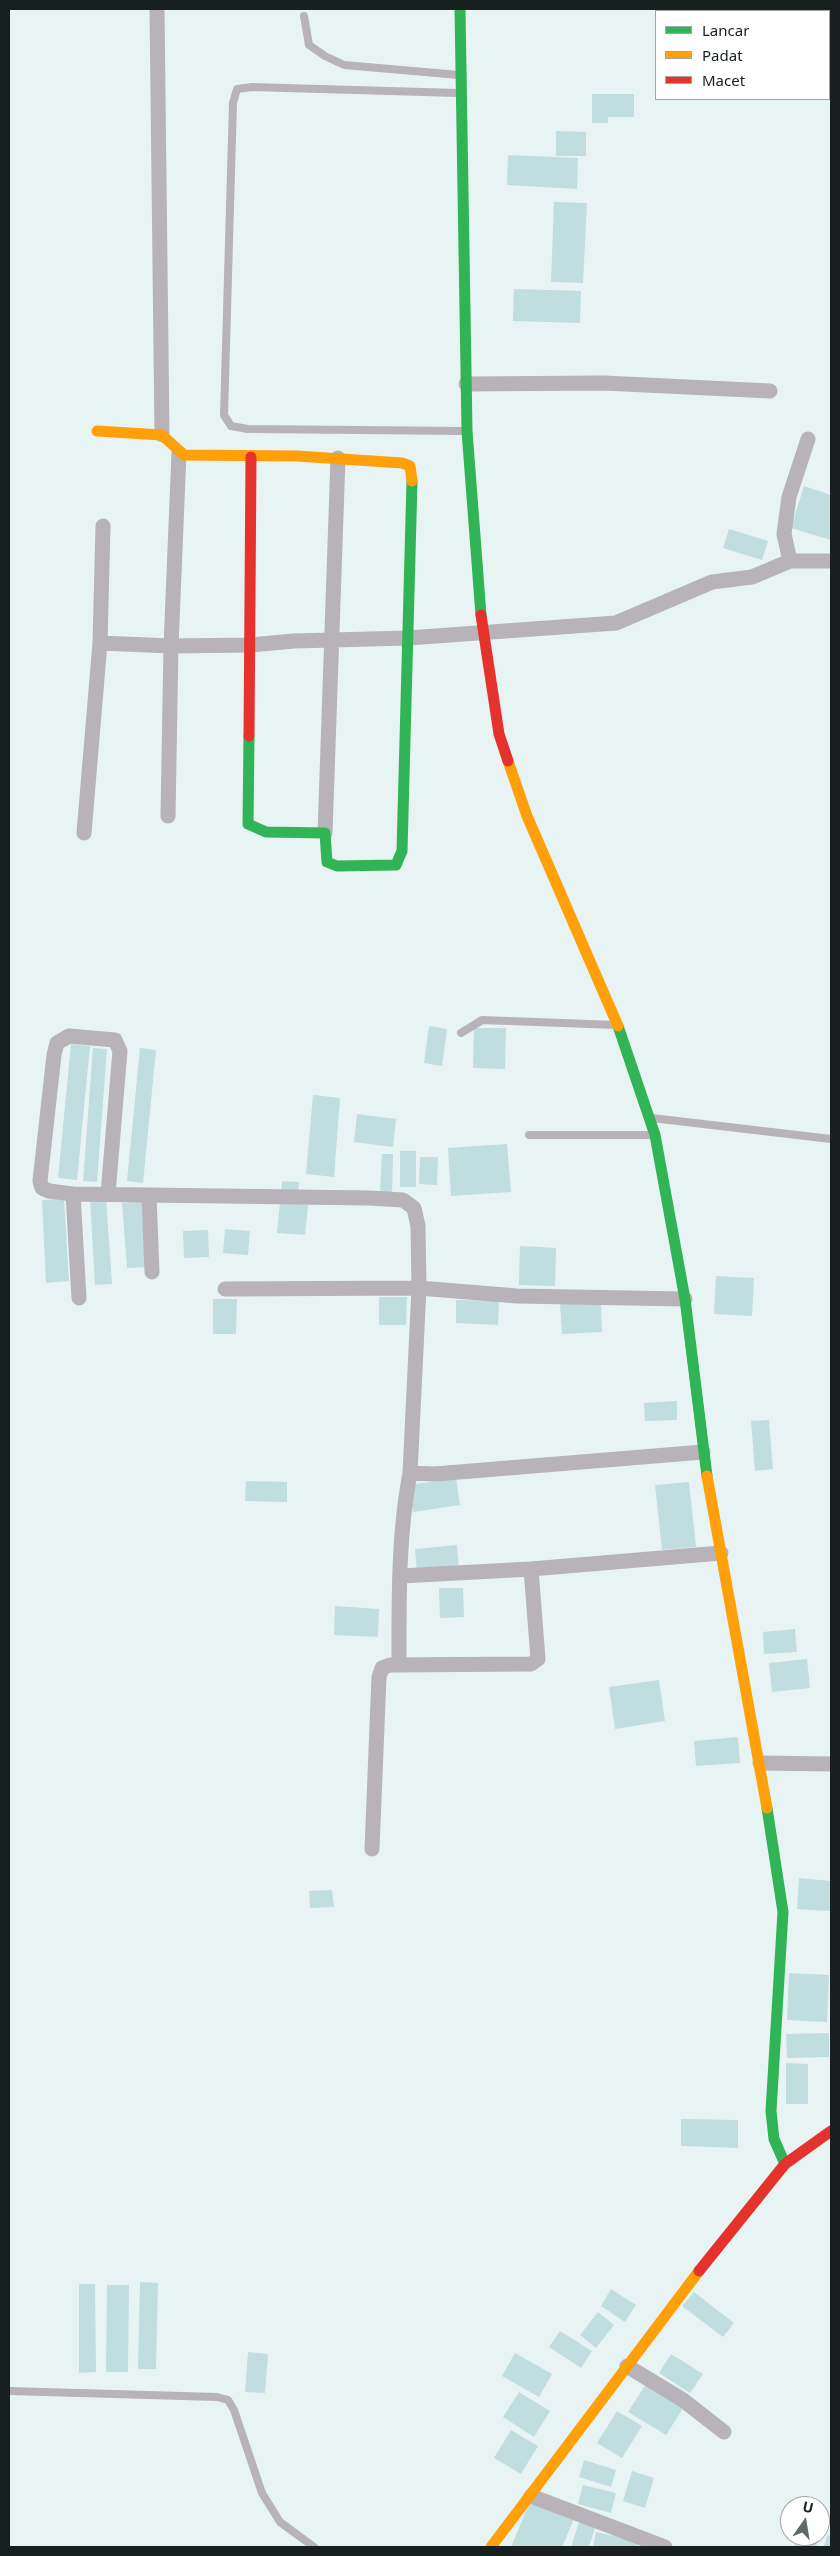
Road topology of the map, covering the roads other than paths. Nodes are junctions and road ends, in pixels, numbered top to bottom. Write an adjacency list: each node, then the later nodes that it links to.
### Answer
1 (157, 9): 10 (street)
2 (460, 9): 4 (street)
3 (304, 16): 4 (lane)
4 (461, 75): 5 (street)
5 (460, 93): 6 (street); 9 (lane)
6 (466, 384): 7 (street); 9 (street)
7 (770, 392)
8 (97, 431): 10 (street)
9 (467, 431): 18 (street)
10 (162, 435): 12 (street)
11 (808, 439): 16 (street)
12 (179, 454): 13 (street); 23 (street)
13 (251, 457): 14 (street); 22 (street)
14 (338, 458): 19 (street); 20 (street)
15 (103, 526): 21 (street)
16 (790, 561): 17 (street); 18 (street)
17 (831, 561)
18 (482, 633): 19 (street); 27 (street)
19 (408, 638): 20 (street); 26 (street)
20 (330, 640): 22 (street); 26 (street)
21 (100, 643): 23 (street); 25 (street)
22 (250, 645): 23 (street); 26 (street)
23 (171, 646): 24 (street)
24 (168, 816)
25 (84, 833)
26 (325, 833)
27 (618, 1025): 28 (lane); 29 (street)
28 (461, 1033)
29 (650, 1118): 31 (street); 32 (lane)
30 (529, 1135): 31 (lane)
31 (655, 1135): 40 (street)
32 (831, 1139)
33 (74, 1194): 34 (street); 34 (street); 39 (street)
34 (108, 1194): 35 (street)
35 (150, 1194): 36 (street); 37 (street)
36 (152, 1272)
37 (419, 1288): 38 (street); 40 (street); 42 (street)
38 (225, 1289)
39 (78, 1298)
40 (685, 1299): 41 (street)
41 (703, 1452): 42 (street); 43 (street)
42 (410, 1473): 45 (street)
43 (721, 1553): 44 (street); 47 (street)
44 (531, 1570): 45 (street); 46 (street)
45 (401, 1576): 46 (street)
46 (399, 1665): 49 (street)
47 (760, 1763): 48 (street); 51 (street)
48 (831, 1764)
49 (372, 1849)
50 (831, 2131): 51 (street)
51 (785, 2164): 52 (street)
52 (628, 2366): 54 (street); 55 (street)
53 (9, 2391): 56 (lane)
54 (724, 2432)
55 (531, 2496): 57 (street); 58 (street)
56 (314, 2547)
57 (491, 2547)
58 (665, 2547)

